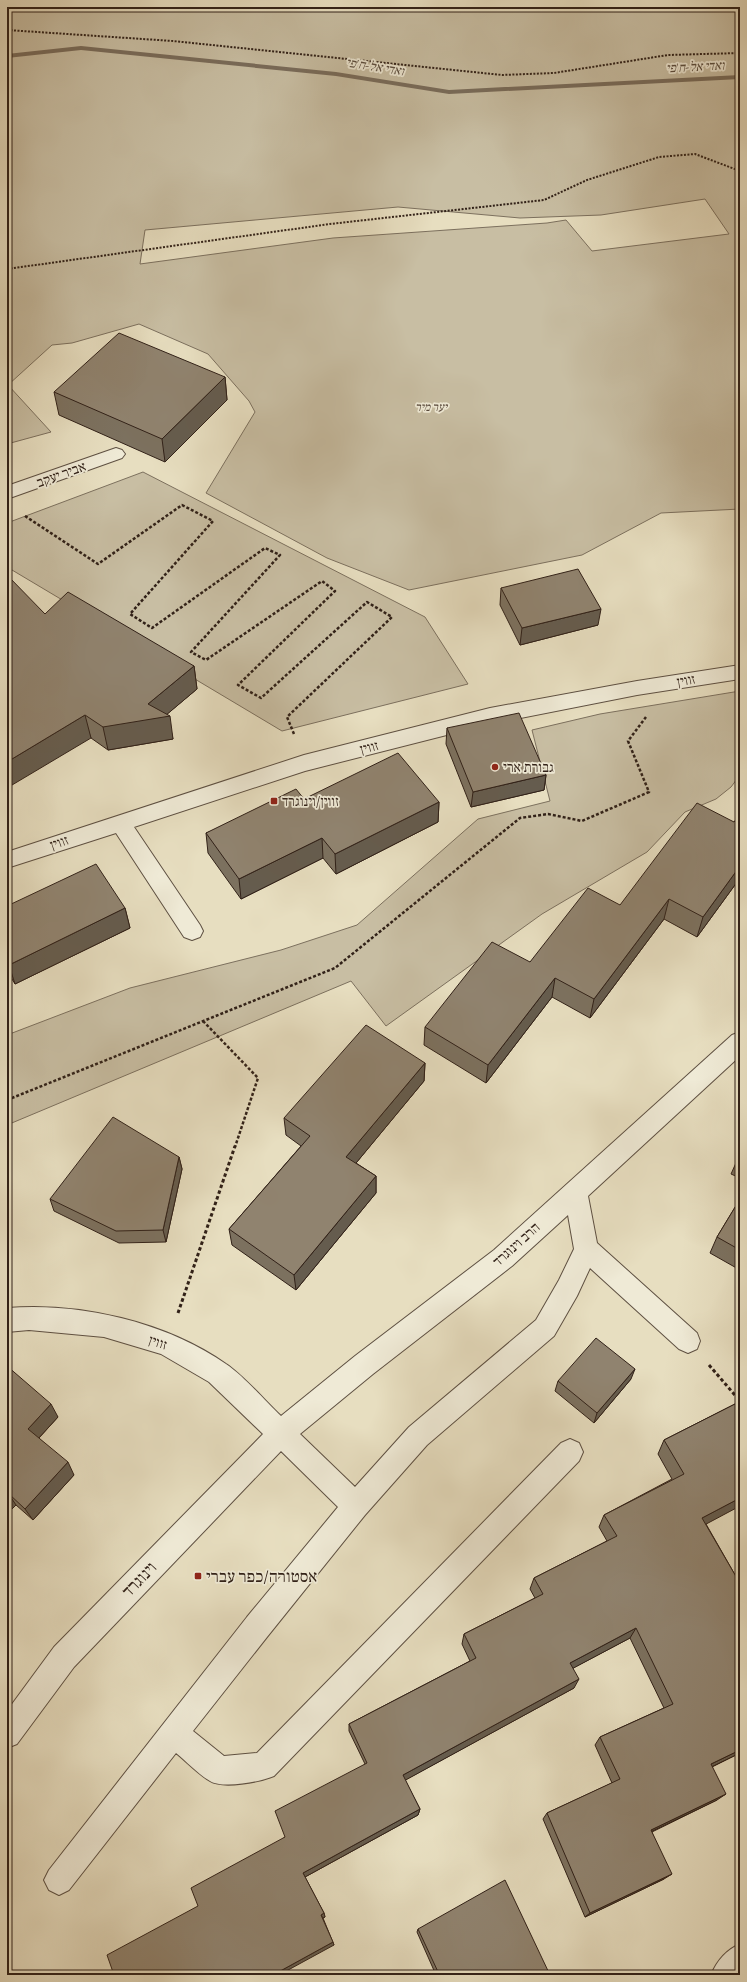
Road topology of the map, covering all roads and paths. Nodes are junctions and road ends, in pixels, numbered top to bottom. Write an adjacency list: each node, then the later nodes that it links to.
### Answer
1 (7, 30): 2 (path)
2 (740, 53)
3 (740, 171): 4 (path)
4 (7, 269)
5 (116, 454): 6 (street, אביר יעקב)
6 (7, 493)
7 (20, 513): 10 (path)
8 (740, 672): 9 (street, זווין)
9 (636, 688): 10 (street, זווין); 14 (path)
10 (304, 763): 11 (street, זווין)
11 (120, 822): 12 (street, זווין); 13 (street)
12 (7, 860)
13 (192, 931)
14 (203, 1021): 16 (path); 21 (path)
15 (740, 1042): 17 (street, הרב וינוגרד)
16 (7, 1100)
17 (575, 1191): 18 (street); 23 (street, הרב וינוגרד)
18 (586, 1249): 20 (street); 25 (street)
19 (7, 1320): 21 (street, זווין)
20 (688, 1341): 22 (path)
21 (167, 1344): 23 (street, זווין)
22 (740, 1401)
23 (281, 1433): 25 (street, זווין); 27 (street, וינוגרד)
24 (570, 1452): 26 (street)
25 (356, 1506): 26 (street)
26 (173, 1733): 28 (street)
27 (7, 1734)
28 (59, 1880)
29 (740, 1959): 30 (street)
30 (726, 1975)

